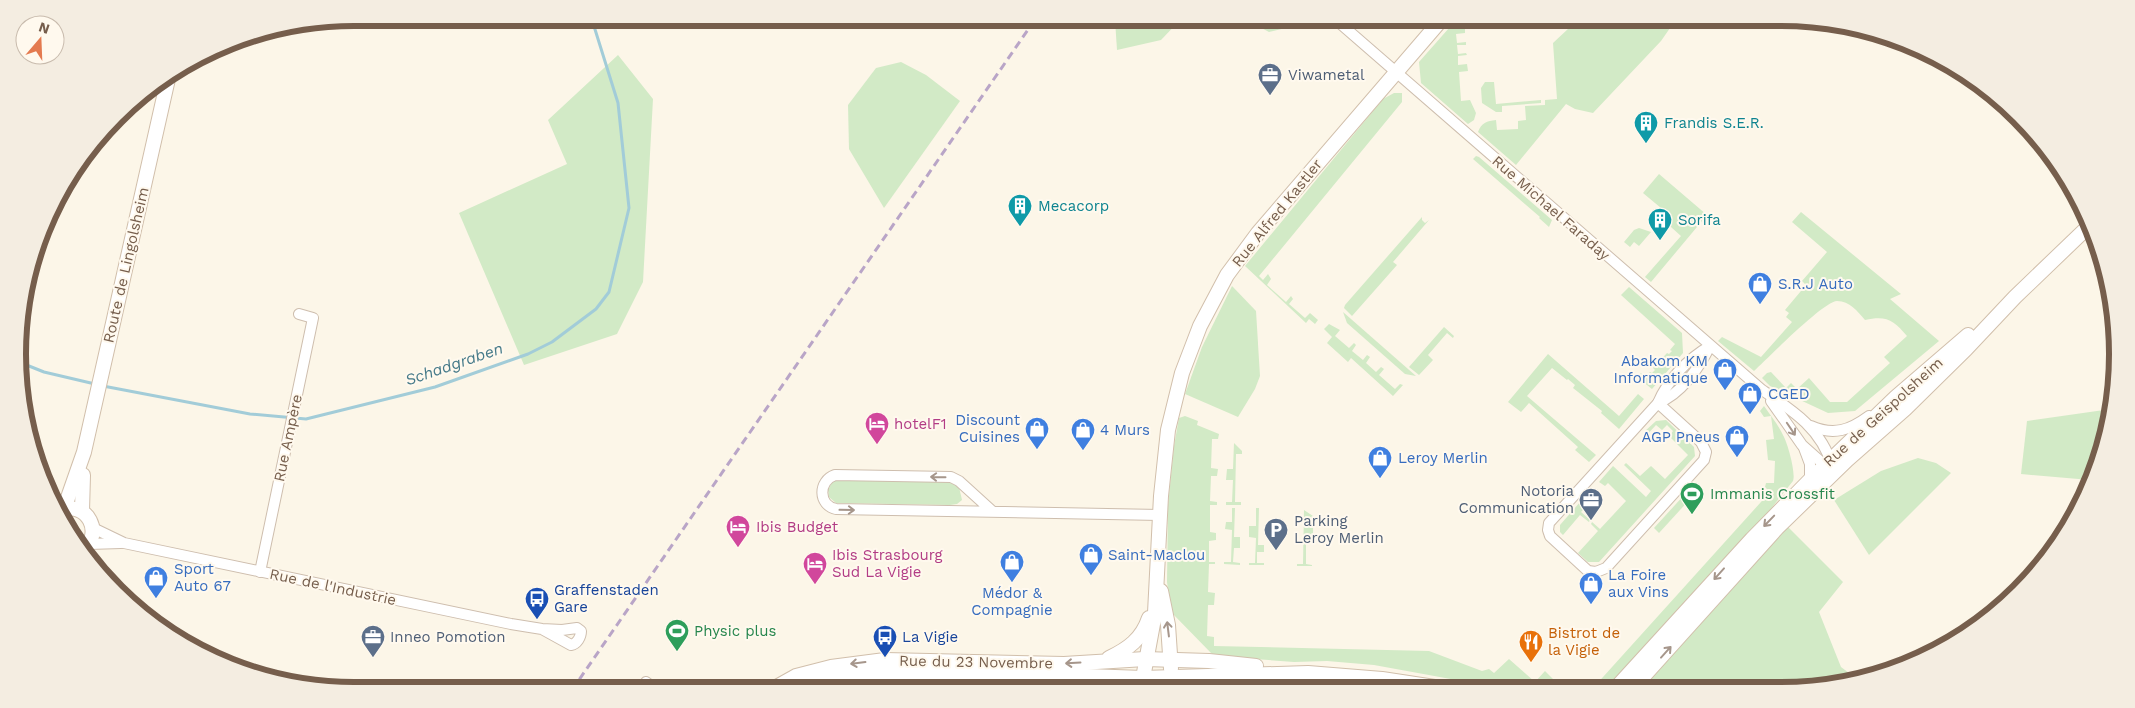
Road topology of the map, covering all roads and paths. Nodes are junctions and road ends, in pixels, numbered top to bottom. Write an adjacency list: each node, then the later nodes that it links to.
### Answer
1 (1344, 26): 3 (street, Rue Michael Faraday)
2 (1436, 26): 3 (main road, Rue Alfred Kastler)
3 (1395, 73): 8 (street, Rue Michael Faraday); 21 (main road, Rue Alfred Kastler)
4 (167, 85): 14 (main road, Route de Lingolsheim)
5 (2084, 230): 6 (main road, Rue de Geispolsheim)
6 (2015, 297): 10 (main road, Rue de Geispolsheim); 15 (main road, Rue de Geispolsheim)
7 (299, 314): 26 (street, Rue Ampère)
8 (1710, 346): 9 (street, Rue Michael Faraday); 11 (street)
9 (1762, 390): 12 (street, Rue Michael Faraday); 13 (street, Rue Michael Faraday, one-way to 13)
10 (1896, 397): 12 (street, Rue Michael Faraday); 15 (main road, Rue de Geispolsheim)
11 (1658, 404): 11 (street)
12 (1809, 425): 15 (street, Rue Michael Faraday)
13 (1802, 444): 15 (street, Rue Michael Faraday); 16 (street, Rue Michael Faraday)
14 (84, 452): 17 (main road); 19 (main road)
15 (1830, 466): 16 (main road, Rue de Geispolsheim); 40 (main road, Rue de Geispolsheim, one-way to 15)
16 (1810, 480): 39 (main road, Rue de Geispolsheim, one-way to 39)
17 (64, 507)
18 (65, 509): 19 (main road)
19 (82, 511): 22 (main road)
20 (992, 511): 20 (street, one-way to 20); 21 (street)
21 (1160, 515): 27 (main road, Rue Alfred Kastler)
22 (93, 528): 23 (street, Rue de l'Industrie); 24 (main road)
23 (124, 543): 25 (street, Rue de l'Industrie); 26 (street, Rue de l'Industrie)
24 (87, 544)
25 (89, 547)
26 (260, 572): 29 (street, Rue de l'Industrie)
27 (1157, 576): 28 (main road, Rue Alfred Kastler); 31 (main road, Rue Alfred Kastler, one-way to 27)
28 (1155, 601): 30 (main road, Rue Alfred Kastler); 32 (main road)
29 (542, 629)
30 (1145, 659): 31 (main road, Rue du 23 Novembre); 32 (main road, Rue du 23 Novembre); 35 (main road, Rue Alfred Kastler)
31 (1172, 660): 33 (main road, Rue du 23 Novembre); 34 (main road, Rue Alfred Kastler)
32 (1105, 661): 36 (main road, Rue du 23 Novembre, one-way to 36)
33 (1308, 673): 34 (main road); 38 (main road)
34 (1171, 677): 35 (main road)
35 (1143, 678): 37 (main road)
36 (785, 682)
37 (820, 682)
38 (1401, 682)
39 (1621, 682)
40 (1638, 682)

